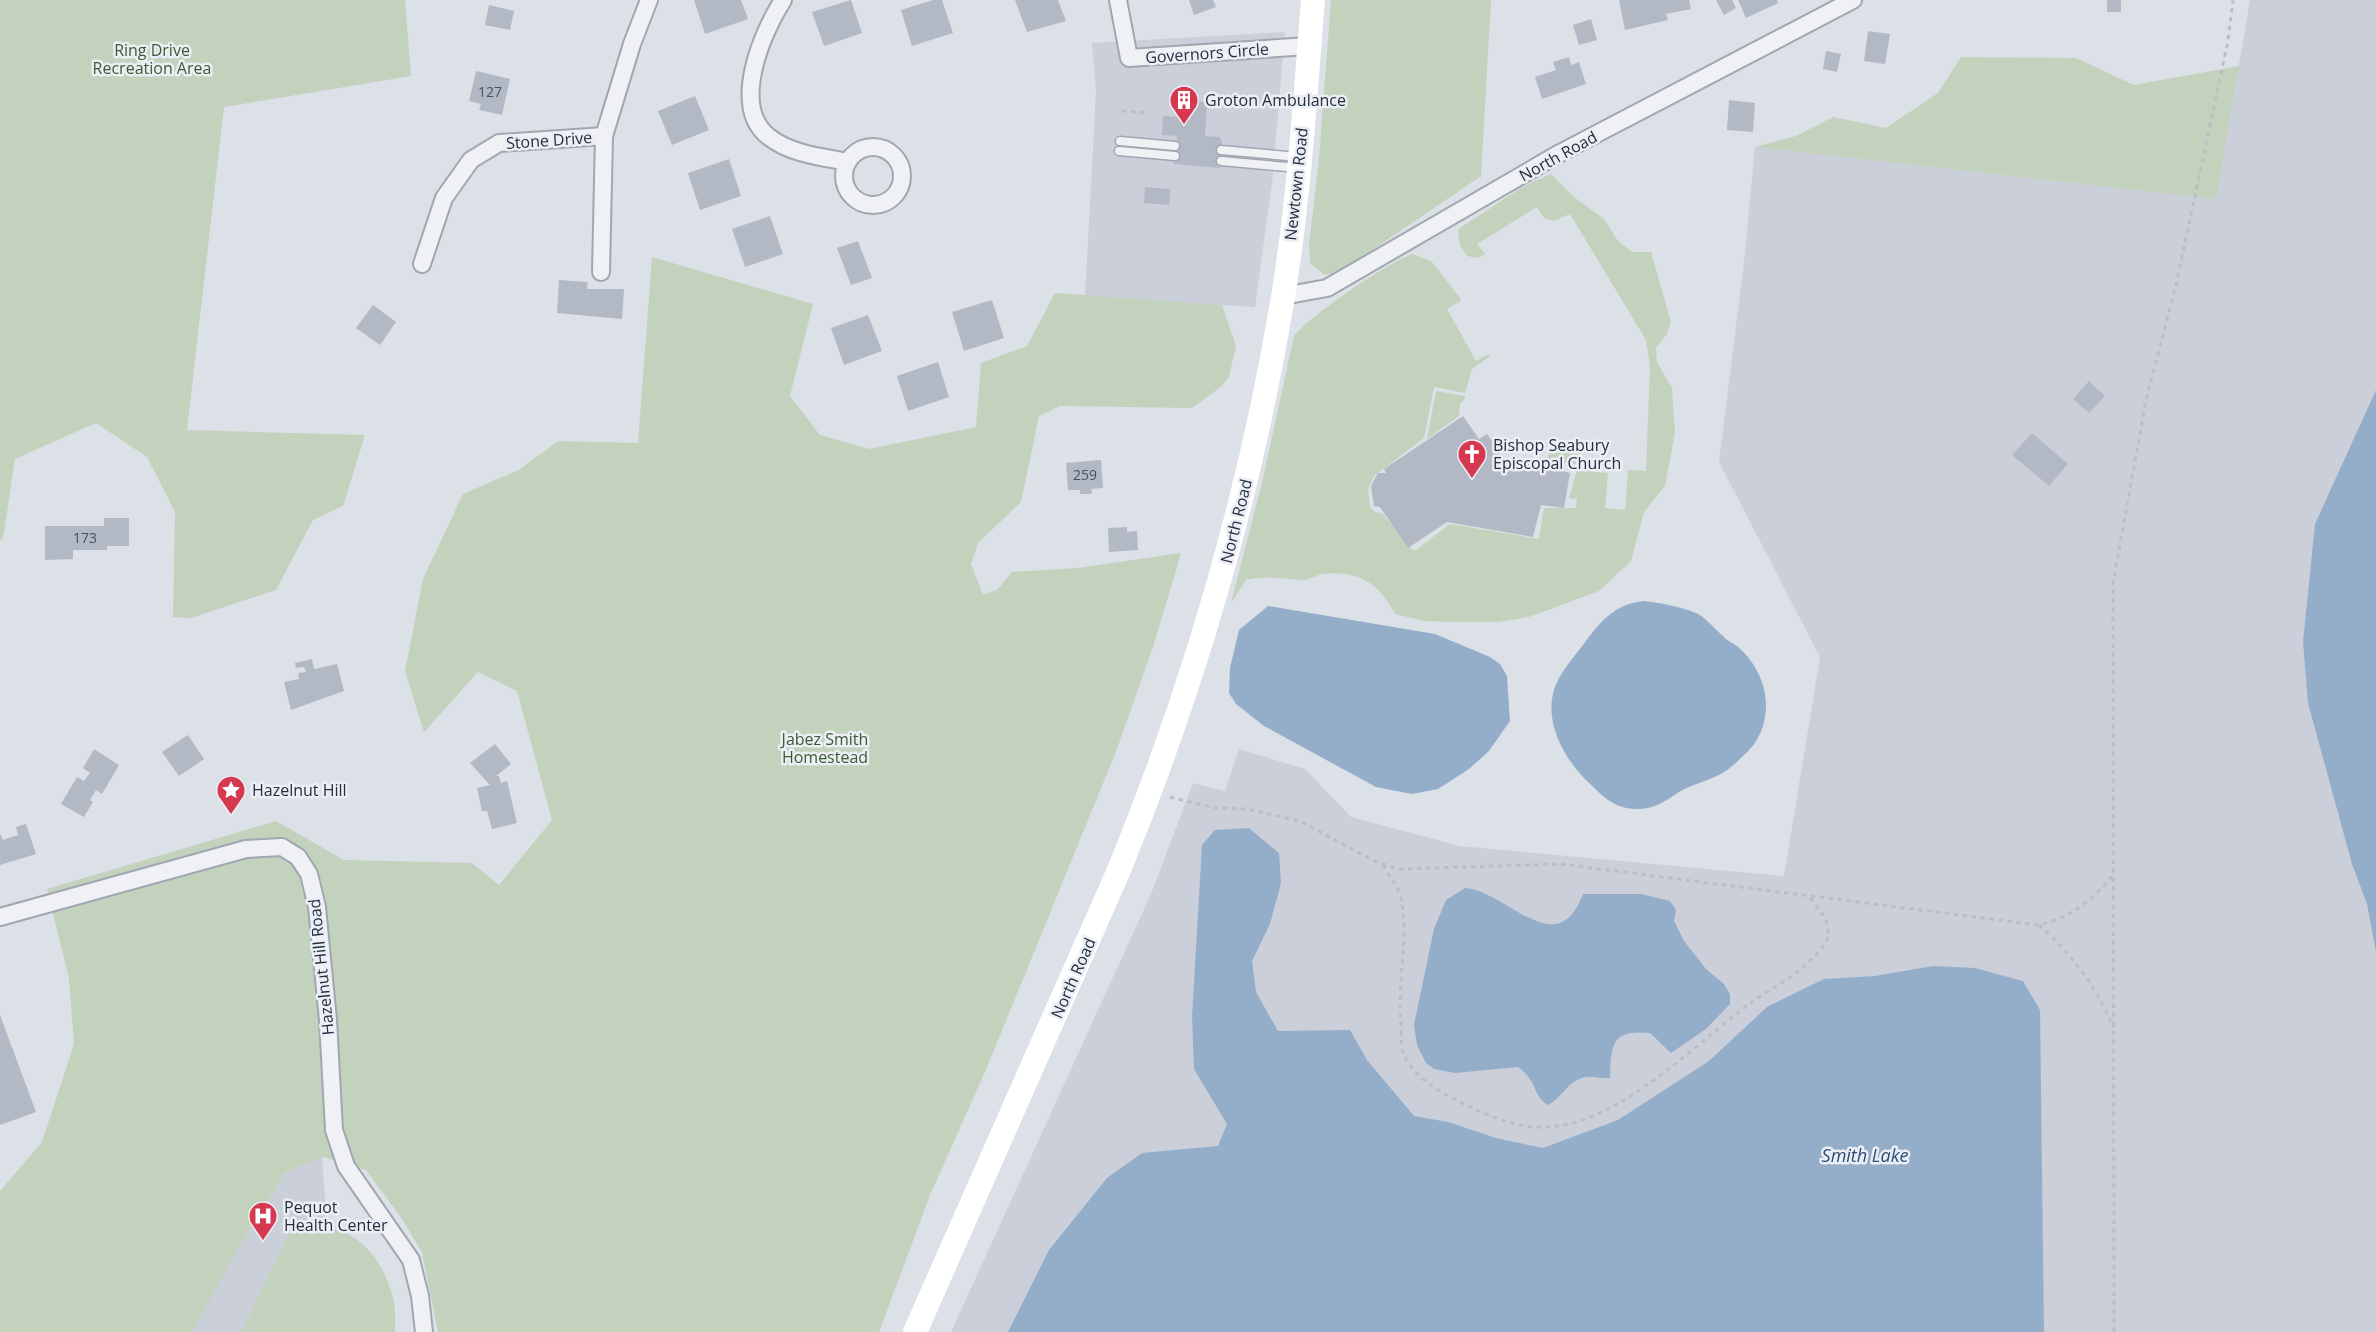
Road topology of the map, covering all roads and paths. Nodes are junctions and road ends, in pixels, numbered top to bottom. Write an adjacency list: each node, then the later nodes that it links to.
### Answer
1 (649, 0): 10 (street, Stone Drive)
2 (783, 0): 17 (street)
3 (1118, 0): 7 (street, Governors Circle)
4 (1313, 0): 7 (main road, Newtown Road)
5 (1853, 0): 21 (street, North Road)
6 (2233, 0): 24 (path)
7 (1309, 46): 18 (main road, Newtown Road)
8 (1122, 111): 9 (path)
9 (1149, 112)
10 (604, 136): 19 (street, Stone Drive); 20 (street, Stone Drive)
11 (1120, 141): 12 (lane)
12 (1175, 146)
13 (1221, 150): 18 (lane)
14 (1119, 151): 15 (lane)
15 (1174, 156)
16 (1221, 161): 18 (lane)
17 (848, 162)
18 (1299, 162): 21 (main road, Newtown Road)
19 (422, 264)
20 (601, 272)
21 (1283, 296): 22 (main road, North Road)
22 (1151, 793): 23 (path); 30 (main road, North Road)
23 (1382, 864): 25 (path); 25 (path)
24 (2113, 874): 27 (path); 28 (path)
25 (1809, 897): 27 (path)
26 (0, 917): 29 (street, Hazelnut Hill Road)
27 (2038, 925): 28 (path)
28 (2115, 1033): 31 (path)
29 (424, 1332)
30 (915, 1332)
31 (2114, 1332)

